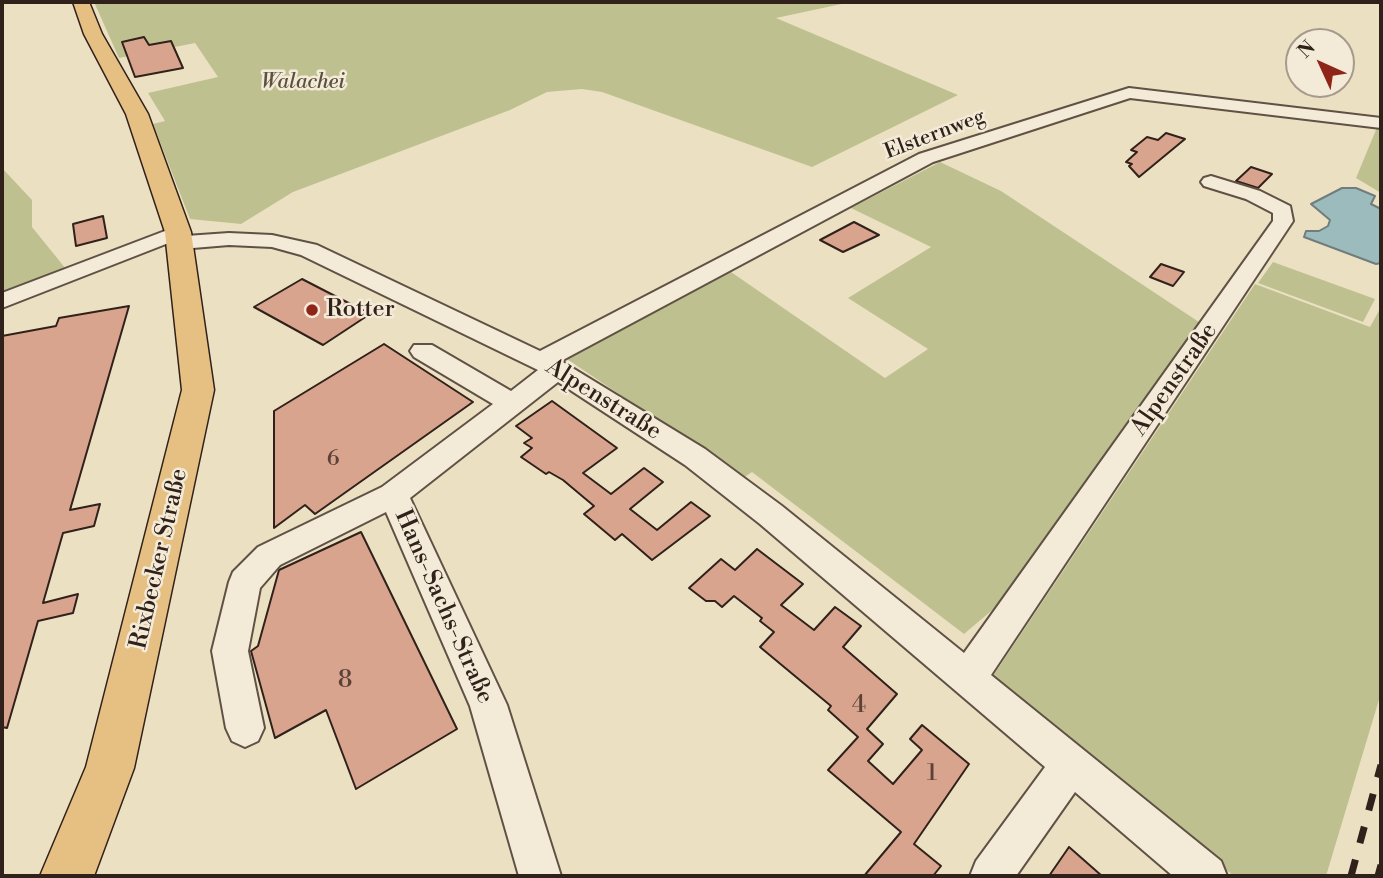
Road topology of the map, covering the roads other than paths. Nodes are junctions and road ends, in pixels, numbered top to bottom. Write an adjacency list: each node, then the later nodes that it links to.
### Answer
1 (82, 2): 4 (main road, Rixbecker Straße)
2 (1381, 123): 7 (street, Elsternweg)
3 (1211, 182): 10 (street, Alpenstraße)
4 (180, 238): 5 (street, Alpenstraße); 7 (street, Alpenstraße); 13 (main road, Rixbecker Straße)
5 (2, 300)
6 (423, 351): 8 (street)
7 (549, 365): 8 (street, Hans-Sachs-Straße); 10 (street, Alpenstraße)
8 (512, 403): 9 (street, Hans-Sachs-Straße)
9 (393, 495): 11 (street); 14 (street, Hans-Sachs-Straße)
10 (967, 679): 12 (street, Alpenstraße)
11 (245, 728)
12 (1070, 765): 15 (street); 16 (street, Alpenstraße)
13 (67, 876)
14 (540, 876)
15 (991, 876)
16 (1206, 876)

